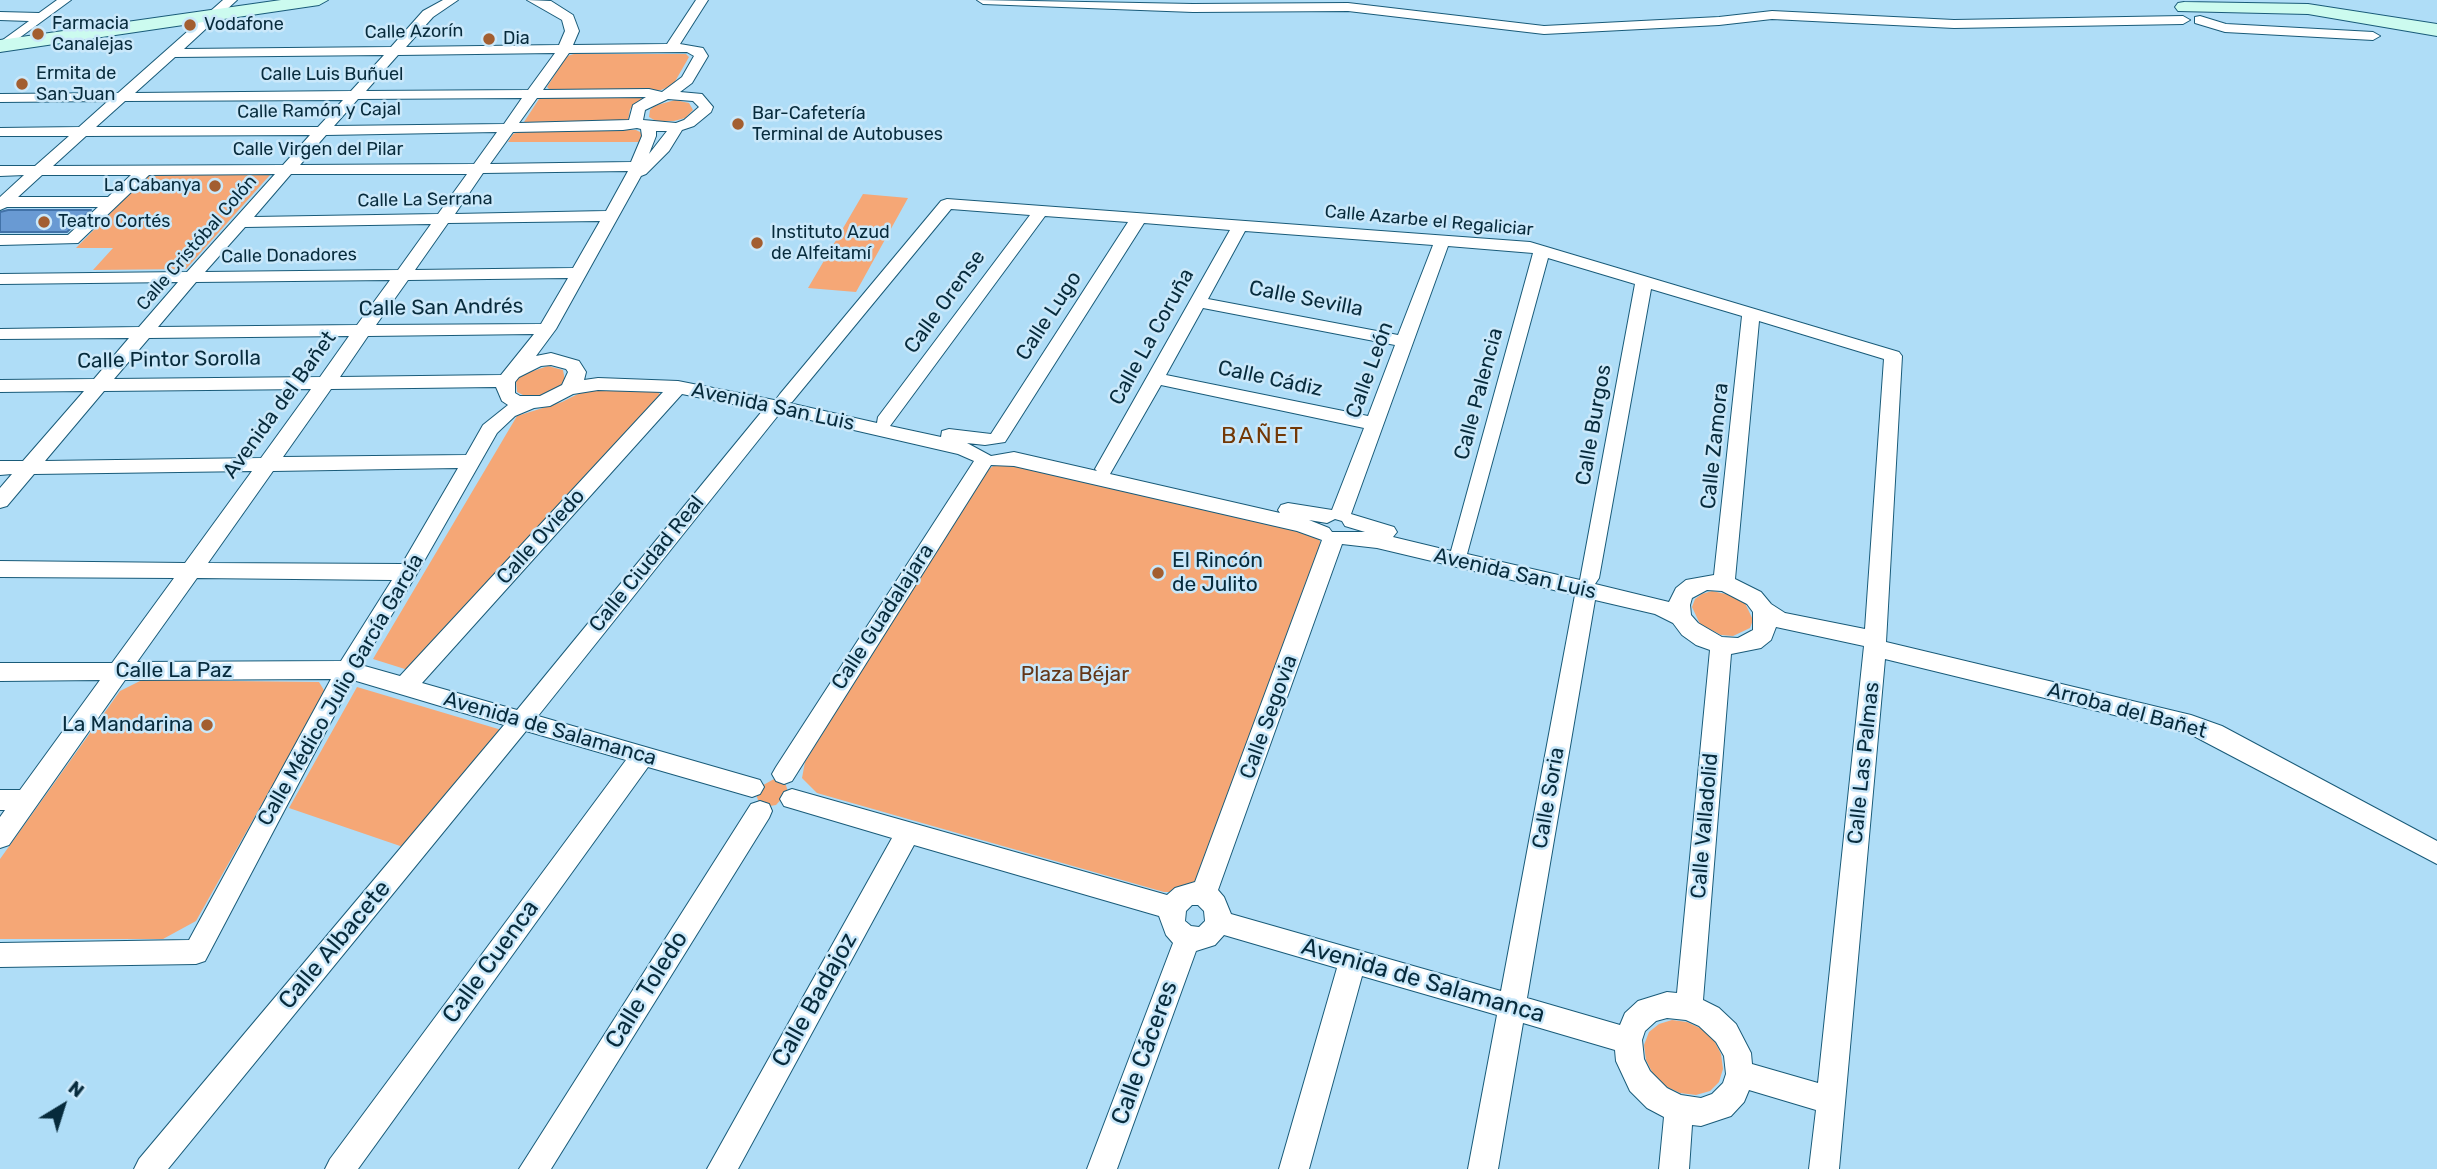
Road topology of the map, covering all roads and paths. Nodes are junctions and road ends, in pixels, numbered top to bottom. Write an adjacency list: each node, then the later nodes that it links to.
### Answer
1 (65, 0): 13 (street)
2 (231, 0): 12 (street)
3 (318, 0): 12 (main road)
4 (441, 0): 10 (street, Calle Cristóbal Colón)
5 (452, 0): 10 (street, Calle Cristóbal Colón)
6 (702, 0): 17 (street)
7 (983, 0): 9 (street)
8 (542, 1): 18 (street)
9 (2179, 10): 14 (main road); 15 (street)
10 (428, 14): 19 (street, Calle Cristóbal Colón)
11 (0, 16): 13 (street)
12 (214, 16): 16 (main road); 20 (street)
13 (42, 17): 16 (street)
14 (2437, 30)
15 (2373, 36)
16 (1, 46)
17 (671, 48): 18 (street, Calle Azorín); 21 (street, Calle Azorín)
18 (564, 50): 19 (street, Calle Azorín); 22 (street, Avenida del Bañet)
19 (394, 52): 20 (street, Calle Azorín); 24 (street, Calle Cristóbal Colón)
20 (172, 53): 23 (street)
21 (688, 87): 25 (street, Calle Luis Buñuel); 29 (street)
22 (531, 94): 24 (street, Calle Luis Buñuel); 25 (street, Calle Luis Buñuel); 28 (street, Avenida del Bañet)
23 (124, 95): 24 (street, Calle Luis Buñuel); 26 (street, Calle Luis Buñuel); 32 (street)
24 (355, 95): 30 (street, Calle Cristóbal Colón)
25 (665, 96): 27 (street, Calle Médico Julio García García)
26 (0, 98)
27 (643, 125): 28 (street, Calle Ramón y Cajal); 29 (street, Calle Ramón y Cajal); 38 (street, Calle Médico Julio García García)
28 (508, 127): 30 (street, Calle Ramón y Cajal); 34 (street, Avenida del Bañet)
29 (677, 127): 38 (street, Calle Médico Julio García García)
30 (323, 131): 32 (street, Calle Ramón y Cajal); 33 (street, Calle Cristóbal Colón)
31 (0, 132): 32 (street, Calle Ramón y Cajal)
32 (83, 132): 35 (street)
33 (288, 169): 34 (street, Calle Virgen del Pilar); 36 (street, Calle Virgen del Pilar); 46 (street, Calle Cristóbal Colón)
34 (478, 169): 38 (street, Calle Virgen del Pilar); 45 (street, Avenida del Bañet)
35 (37, 171): 36 (street, Calle Virgen del Pilar); 37 (street, Calle Virgen del Pilar); 40 (street)
36 (144, 171): 39 (street)
37 (0, 172)
38 (633, 174): 43 (street, Calle Médico Julio García García)
39 (112, 202): 40 (street); 48 (street)
40 (2, 204)
41 (947, 204): 42 (street, Calle Azarbe el Regaliciar); 72 (street, Calle Ciudad Real)
42 (1041, 211): 44 (street, Calle Azarbe el Regaliciar); 74 (street, Calle Orense)
43 (610, 216): 45 (street, Calle La Serrana); 51 (street, Calle Médico Julio García García)
44 (1139, 218): 47 (street, Calle Azarbe el Regaliciar); 77 (street, Calle Lugo)
45 (441, 219): 46 (street, Calle La Serrana); 52 (street, Avenida del Bañet)
46 (240, 222): 53 (street, Calle Cristóbal Colón)
47 (1240, 226): 49 (street, Calle Azarbe el Regaliciar); 56 (street, Calle La Coruña)
48 (0, 240)
49 (1442, 241): 50 (street, Calle Azarbe el Regaliciar); 62 (street, Calle León)
50 (1542, 250): 55 (street, Calle Azarbe el Regaliciar); 85 (street, Calle Palencia)
51 (578, 272): 52 (street, Calle Donadores); 61 (street, Calle Médico Julio García García)
52 (402, 274): 53 (street, Calle Donadores); 58 (street, Avenida del Bañet)
53 (191, 277): 54 (street, Calle Donadores); 59 (street, Calle Cristóbal Colón)
54 (0, 279)
55 (1644, 281): 57 (street, Calle Azarbe el Regaliciar); 90 (street, Calle Burgos)
56 (1198, 302): 62 (street, Calle Sevilla); 65 (street, Calle La Coruña)
57 (1751, 313): 63 (street, Calle Azarbe el Regaliciar); 89 (street, Calle Zamora)
58 (360, 332): 59 (street, Calle San Andrés); 61 (street, Calle San Andrés); 68 (street, Avenida del Bañet)
59 (144, 333): 60 (street, Calle San Andrés); 69 (street, Calle Cristóbal Colón)
60 (0, 334)
61 (544, 334): 64 (street); 66 (street, Calle Médico Julio García García)
62 (1405, 342): 75 (street, Calle León)
63 (1894, 356): 96 (street, Calle Las Palmas)
64 (551, 359): 66 (street); 67 (street)
65 (1155, 378): 75 (street, Calle Cádiz); 82 (street, Calle La Coruña)
66 (507, 381): 68 (street, Calle Pintor Sorolla); 73 (street); 76 (street, Calle Médico Julio García García)
67 (572, 381): 71 (street, Avenida San Luis); 72 (street, Avenida San Luis); 73 (street, Calle Médico Julio García García)
68 (324, 382): 69 (street, Calle Pintor Sorolla); 79 (street, Avenida del Bañet)
69 (101, 383): 70 (street, Calle Pintor Sorolla); 80 (street, Calle Cristóbal Colón)
70 (0, 386)
71 (678, 387): 72 (street, Avenida San Luis); 100 (street, Calle Oviedo)
72 (780, 402): 74 (street, Avenida San Luis); 77 (street, Avenida San Luis); 101 (street, Calle Ciudad Real)
73 (529, 404): 76 (street, Calle Médico Julio García García)
74 (886, 421): 77 (street, Avenida San Luis)
75 (1375, 424): 84 (street, Calle León)
76 (489, 429): 78 (street, Calle Médico Julio García García)
77 (991, 450): 82 (street, Avenida San Luis); 84 (street, Avenida San Luis); 103 (street, Calle Guadalajara)
78 (472, 461): 79 (street); 88 (street, Calle Médico Julio García García)
79 (265, 464): 80 (street); 87 (street, Avenida del Bañet)
80 (29, 467): 81 (street); 83 (street, Calle Cristóbal Colón)
81 (0, 468)
82 (1105, 469): 84 (street, Avenida San Luis)
83 (0, 501)
84 (1337, 527): 85 (street, Avenida San Luis); 90 (street, Avenida San Luis); 111 (street, Calle Segovia)
85 (1460, 549): 90 (street, Avenida San Luis)
86 (0, 569): 87 (street)
87 (189, 570): 88 (street); 98 (street, Avenida del Bañet)
88 (408, 572): 97 (street, Calle Médico Julio García García)
89 (1724, 583): 91 (street); 92 (street)
90 (1588, 584): 91 (street, Avenida San Luis); 93 (street, Avenida San Luis); 117 (street, Calle Soria)
91 (1683, 594): 93 (street)
92 (1763, 610): 94 (street); 96 (street)
93 (1681, 617): 95 (street)
94 (1763, 634): 95 (street); 96 (street)
95 (1721, 645): 118 (street, Calle Valladolid)
96 (1875, 648): 110 (street, Arroba del Bañet); 121 (street, Calle Las Palmas)
97 (347, 670): 98 (street, Calle La Paz); 100 (street, Avenida de Salamanca); 115 (street, Calle Médico Julio García García)
98 (118, 671): 99 (street, Calle La Paz); 107 (street, Avenida del Bañet)
99 (0, 672)
100 (404, 687): 101 (street, Avenida de Salamanca)
101 (520, 722): 102 (street, Avenida de Salamanca); 123 (street, Calle Albacete)
102 (642, 756): 104 (street, Avenida de Salamanca); 124 (street, Calle Cuenca)
103 (784, 774): 104 (street); 105 (street)
104 (756, 799): 105 (street); 125 (street, Calle Toledo)
105 (792, 799): 108 (street)
106 (0, 800): 107 (street)
107 (26, 800): 109 (street, Avenida del Bañet)
108 (908, 832): 112 (street); 126 (street, Calle Badajoz)
109 (0, 837)
110 (2437, 853)
111 (1203, 895): 112 (street); 113 (street)
112 (1172, 908): 114 (street)
113 (1219, 922): 114 (street); 116 (street, Avenida de Salamanca)
114 (1188, 937): 127 (street, Calle Cáceres)
115 (0, 955)
116 (1353, 960): 117 (street, Avenida de Salamanca); 128 (street)
117 (1513, 1006): 119 (street, Avenida de Salamanca); 129 (street, Calle Soria)
118 (1689, 1007): 119 (street); 120 (street)
119 (1628, 1040): 122 (street)
120 (1740, 1074): 121 (street); 122 (street)
121 (1831, 1101): 131 (street, Calle Las Palmas)
122 (1679, 1109): 130 (street)
123 (149, 1169)
124 (340, 1169)
125 (534, 1169)
126 (722, 1169)
127 (1102, 1169)
128 (1294, 1169)
129 (1483, 1169)
130 (1674, 1169)
131 (1824, 1169)

